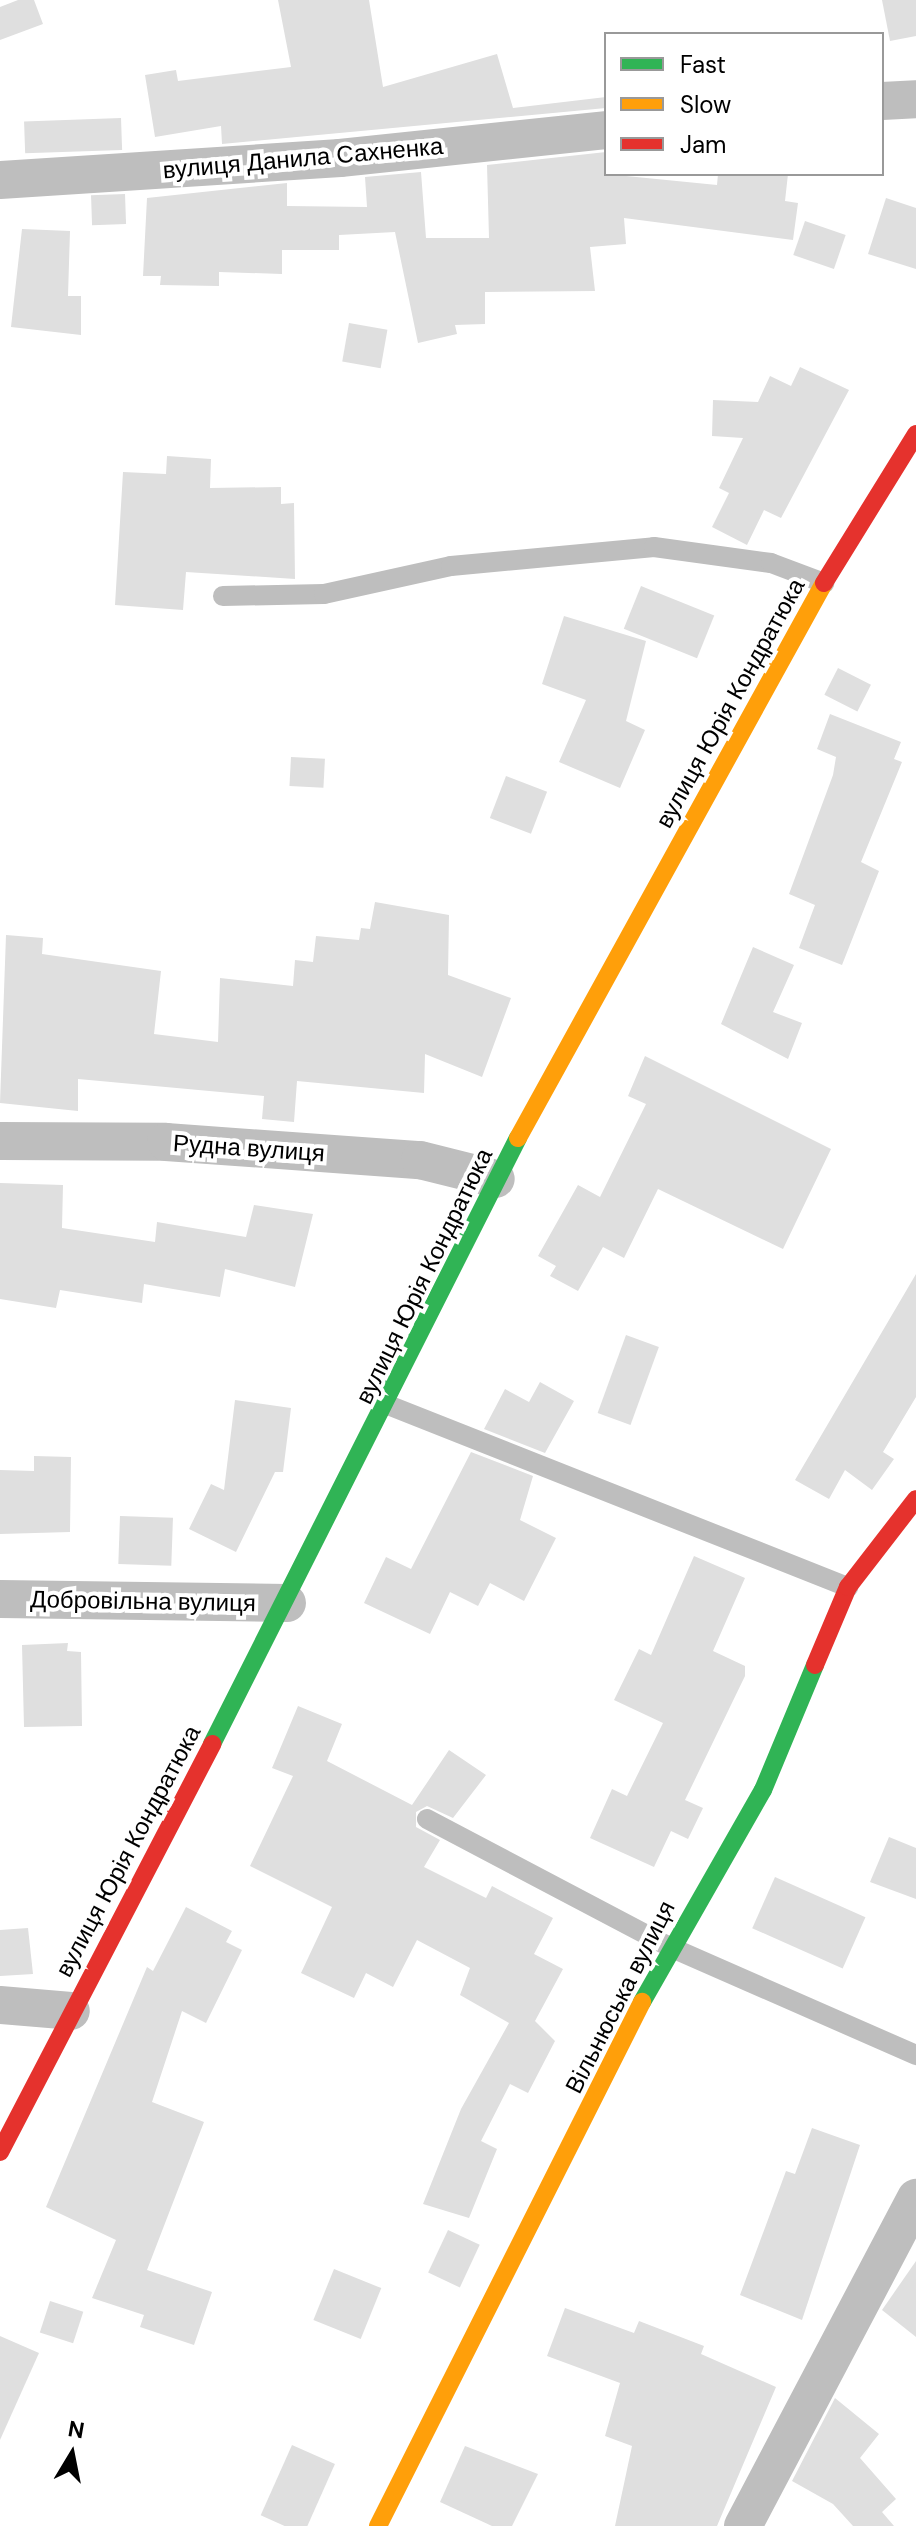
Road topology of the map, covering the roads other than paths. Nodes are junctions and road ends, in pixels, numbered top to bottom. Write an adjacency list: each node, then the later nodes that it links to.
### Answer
1 (916, 99): 2 (street)
2 (884, 101)
3 (604, 130): 4 (street, вулиця Данила Сахненка)
4 (0, 180)
5 (916, 434): 6 (street, вулиця Юрія Кондратюка)
6 (824, 583): 7 (lane); 9 (street, вулиця Юрія Кондратюка)
7 (223, 596)
8 (0, 1141): 9 (street, Рудна вулиця)
9 (496, 1179): 10 (street, вулиця Юрія Кондратюка)
10 (388, 1405): 12 (lane); 14 (street, вулиця Юрія Кондратюка)
11 (916, 1499): 12 (street, Вільнюська вулиця)
12 (848, 1587): 16 (street, Вільнюська вулиця)
13 (0, 1599): 14 (street, Добровільна вулиця)
14 (287, 1603): 18 (street, вулиця Юрія Кондратюка)
15 (427, 1819): 16 (lane)
16 (670, 1947): 19 (lane); 22 (street, Вільнюська вулиця)
17 (0, 2005): 18 (street)
18 (71, 2011): 20 (street, вулиця Юрія Кондратюка)
19 (916, 2055)
20 (0, 2152)
21 (916, 2198): 23 (street)
22 (378, 2526)
23 (743, 2526)

